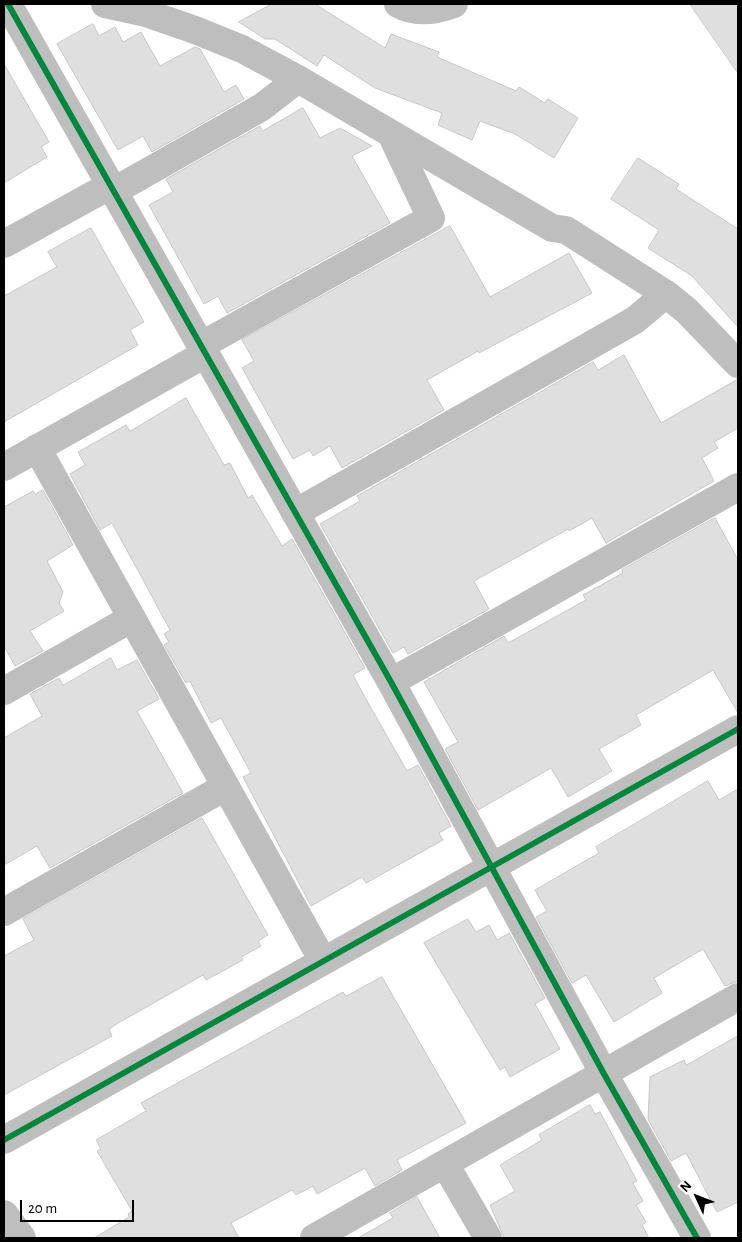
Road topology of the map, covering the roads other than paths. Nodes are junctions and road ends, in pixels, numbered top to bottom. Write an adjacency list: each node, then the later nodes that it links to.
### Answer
1 (8, 4): 7 (street)
2 (105, 4): 5 (street)
3 (398, 4): 4 (street)
4 (454, 4)
5 (298, 79): 6 (street); 7 (street)
6 (392, 136): 9 (street); 10 (street)
7 (113, 188): 8 (street); 10 (street)
8 (4, 244)
9 (666, 294): 11 (street); 15 (street)
10 (203, 350): 12 (street); 15 (street)
11 (738, 364)
12 (37, 448): 13 (street); 16 (street)
13 (4, 467)
14 (738, 487): 17 (street)
15 (294, 512): 17 (street)
16 (132, 618): 18 (street); 20 (street)
17 (391, 682): 21 (street)
18 (4, 691)
19 (738, 729): 21 (street)
20 (225, 787): 22 (street); 23 (street)
21 (492, 869): 23 (street); 25 (street)
22 (4, 912)
23 (323, 961): 26 (street)
24 (738, 997): 25 (street)
25 (604, 1074): 27 (street); 32 (street)
26 (4, 1140)
27 (446, 1164): 30 (street); 31 (street)
28 (4, 1214): 29 (street)
29 (22, 1238)
30 (314, 1238)
31 (488, 1238)
32 (697, 1238)

